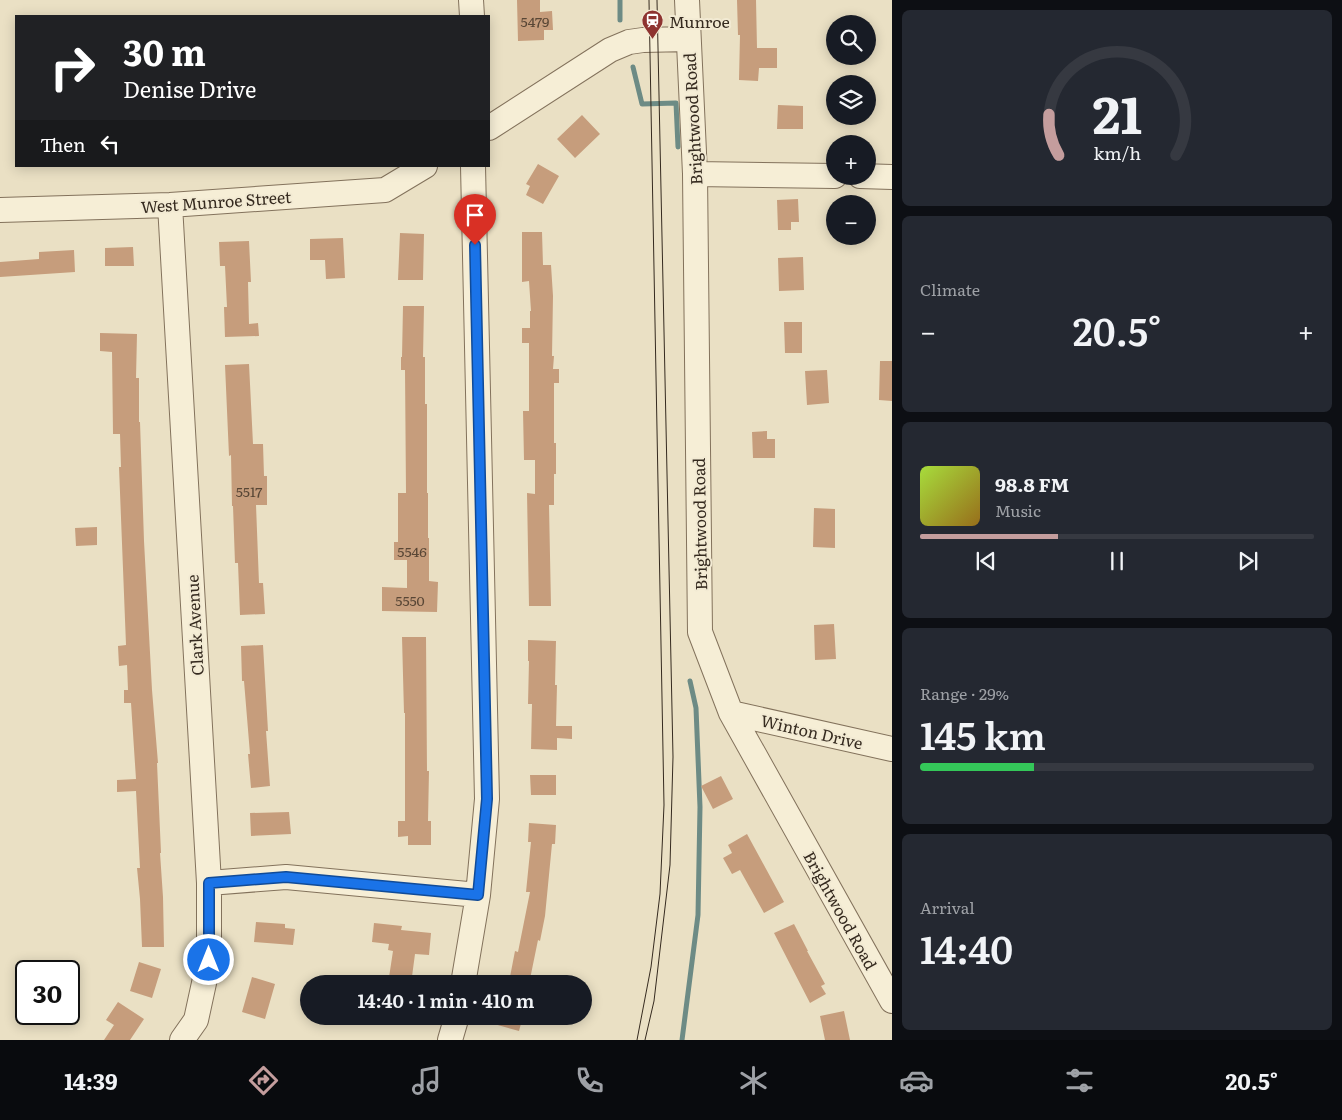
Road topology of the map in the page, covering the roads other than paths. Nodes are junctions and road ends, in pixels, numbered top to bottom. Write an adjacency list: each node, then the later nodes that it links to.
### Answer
1 (471, 0): 3 (street)
2 (687, 0): 4 (street, Brightwood Road)
3 (472, 15)
4 (688, 39): 5 (street); 8 (street, Brightwood Road)
5 (490, 127)
6 (424, 167): 12 (street, West Munroe Street)
7 (473, 167): 17 (street)
8 (695, 174): 9 (street); 14 (street, Brightwood Road)
9 (826, 176)
10 (876, 176): 11 (street)
11 (892, 177)
12 (170, 205): 13 (street, West Munroe Street); 16 (street, Clark Avenue)
13 (0, 210)
14 (731, 713): 15 (street, Winton Drive); 19 (street, Brightwood Road)
15 (892, 749)
16 (209, 883): 17 (street); 21 (street, Clark Avenue)
17 (478, 895): 18 (street)
18 (465, 975)
19 (892, 1001)
20 (454, 1025): 22 (street)
21 (182, 1040)
22 (450, 1040)

